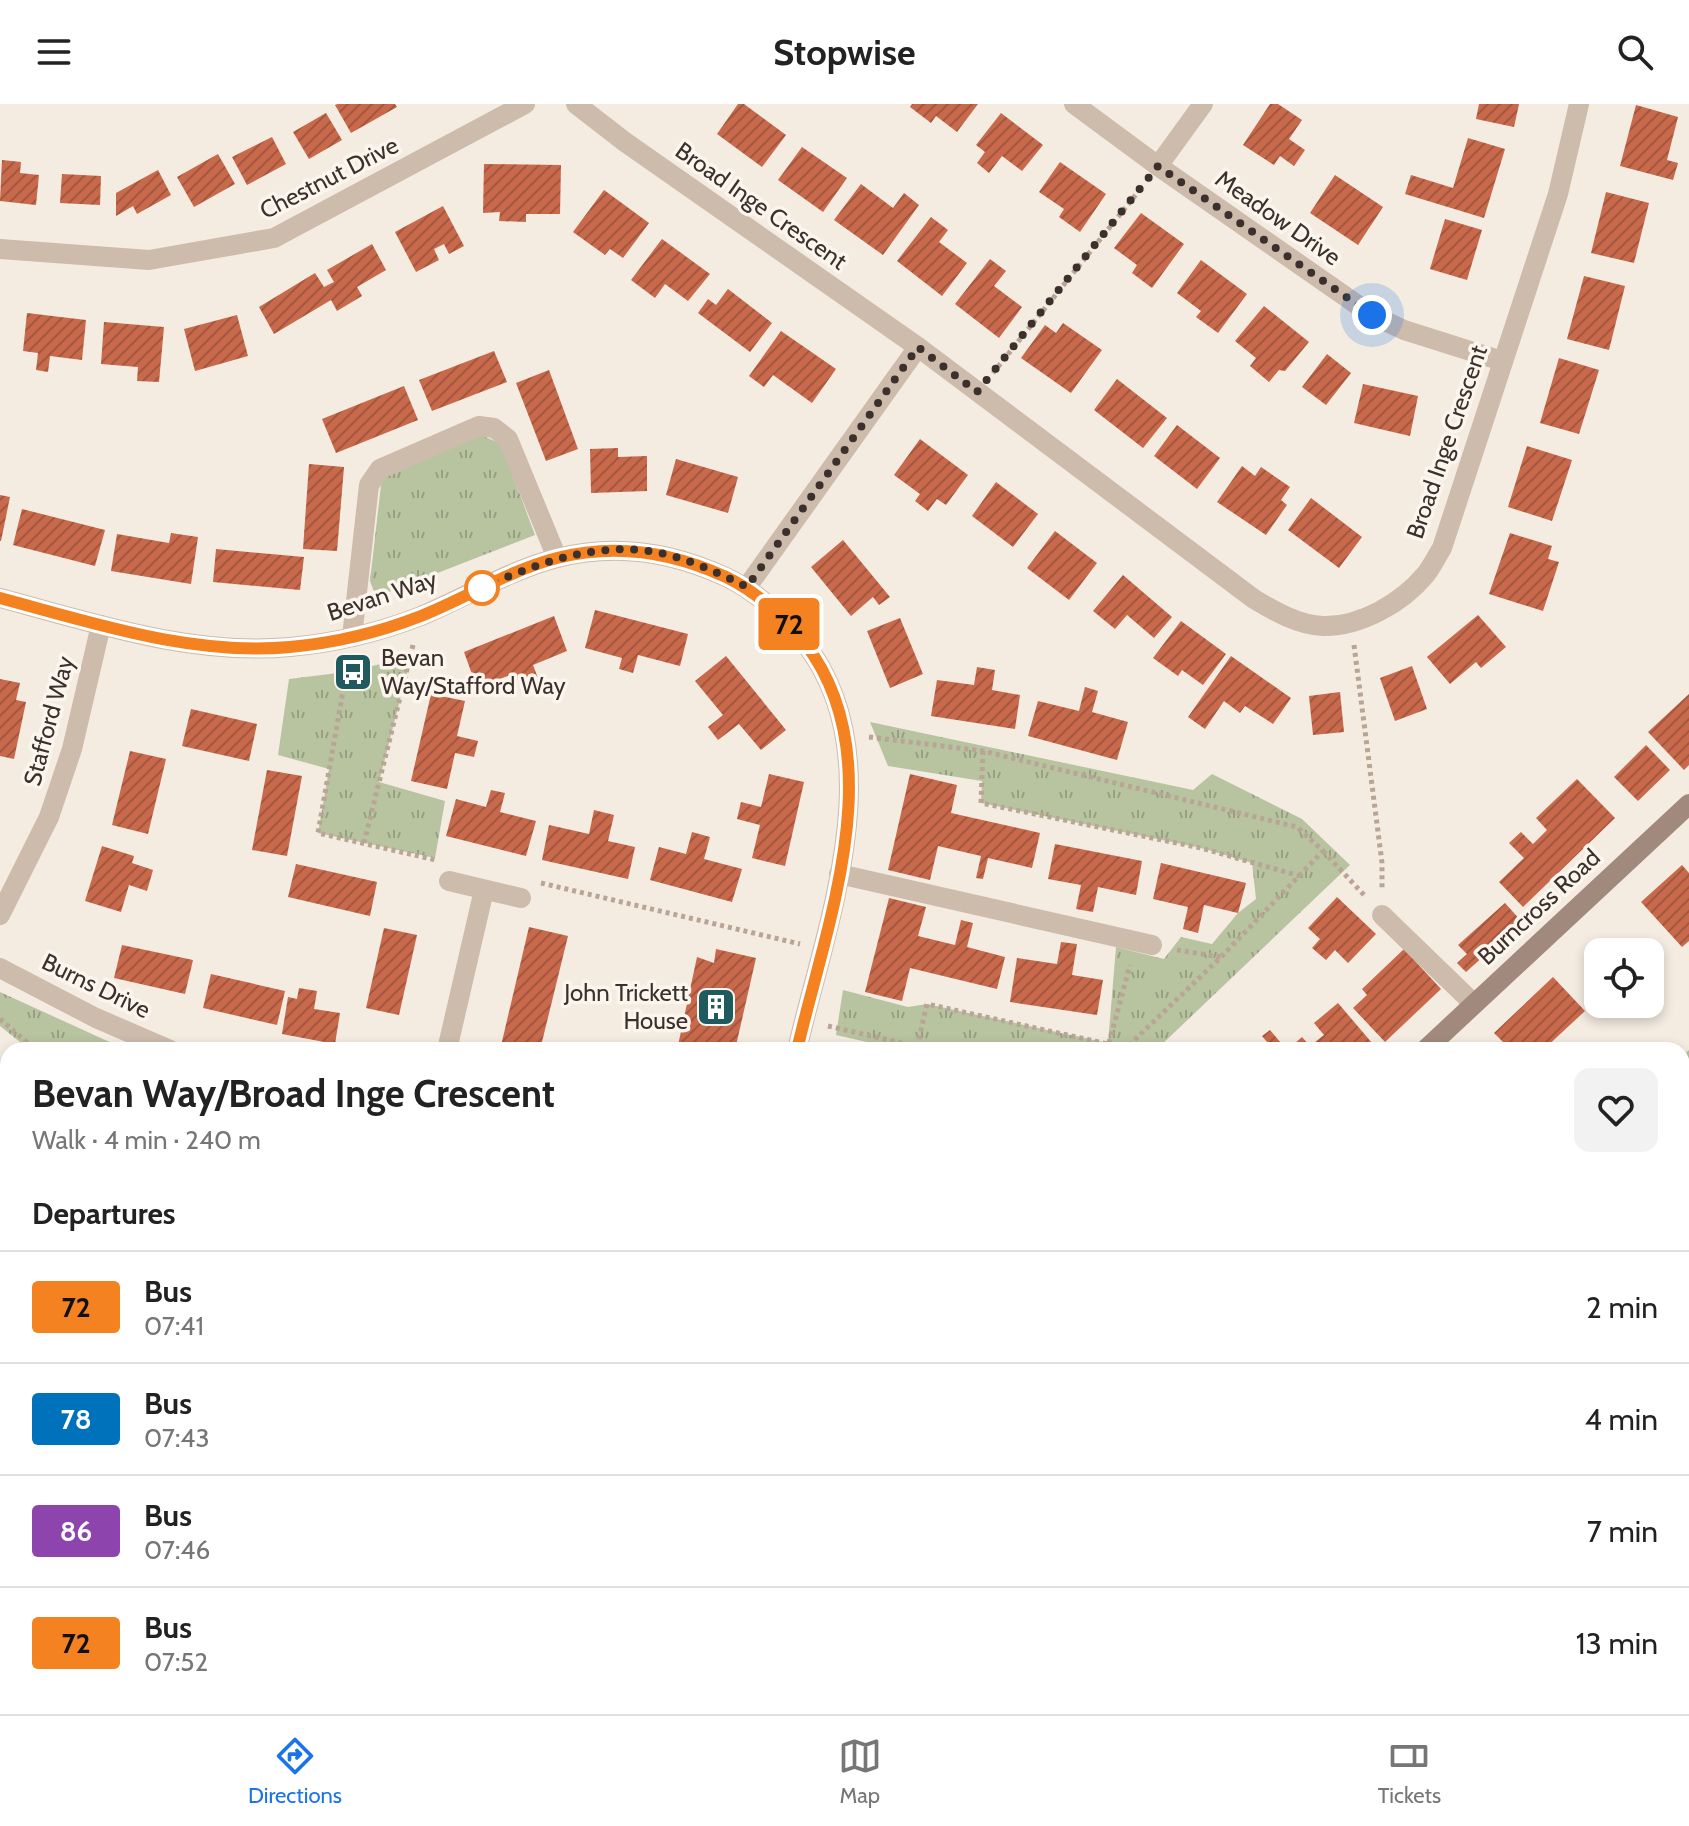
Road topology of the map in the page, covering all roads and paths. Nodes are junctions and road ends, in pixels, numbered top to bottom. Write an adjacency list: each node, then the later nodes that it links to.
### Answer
1 (525, 104): 7 (street, Chestnut Drive)
2 (576, 104): 8 (street, Broad Inge Crescent)
3 (1074, 104): 6 (street, Meadow Drive)
4 (1203, 104): 6 (street)
5 (1579, 104): 9 (street, Broad Inge Crescent)
6 (1158, 166): 9 (street, Meadow Drive); 10 (path)
7 (0, 249)
8 (918, 347): 10 (street, Broad Inge Crescent); 12 (street)
9 (1502, 361): 15 (street, Broad Inge Crescent)
10 (977, 392): 15 (street, Broad Inge Crescent)
11 (557, 558): 12 (street, Bevan Way); 14 (street, Bevan Way); 17 (street)
12 (747, 587): 18 (street, Bevan Way)
13 (0, 598): 16 (street, Bevan Way)
14 (419, 617): 17 (street, Bevan Way); 21 (path)
15 (1351, 623): 29 (path)
16 (101, 625): 17 (street, Bevan Way); 28 (street, Stafford Way)
17 (352, 637): 21 (path)
18 (845, 735): 19 (path); 23 (street, Bevan Way)
19 (983, 751): 22 (path); 24 (path)
20 (1689, 804): 34 (main road, Burncross Road)
21 (364, 843): 25 (path)
22 (1323, 851): 24 (path); 29 (path)
23 (839, 874): 30 (street); 31 (street, Bevan Way)
24 (1300, 876): 32 (path)
25 (449, 881): 26 (street)
26 (484, 890): 27 (street); 39 (street)
27 (521, 898): 31 (path)
28 (0, 915)
29 (1382, 915): 34 (street)
30 (1145, 943): 32 (path); 44 (path)
31 (821, 949): 36 (street, Bevan Way)
32 (1221, 957): 45 (path)
33 (0, 968): 38 (street, Burns Drive)
34 (1473, 1003): 46 (main road, Burncross Road)
35 (0, 1019): 37 (path)
36 (804, 1020): 40 (street, Bevan Way); 41 (path)
37 (27, 1042)
38 (152, 1042)
39 (449, 1042)
40 (799, 1042)
41 (896, 1042)
42 (918, 1042): 43 (path)
43 (1104, 1042)
44 (1109, 1042)
45 (1132, 1042)
46 (1437, 1042)

